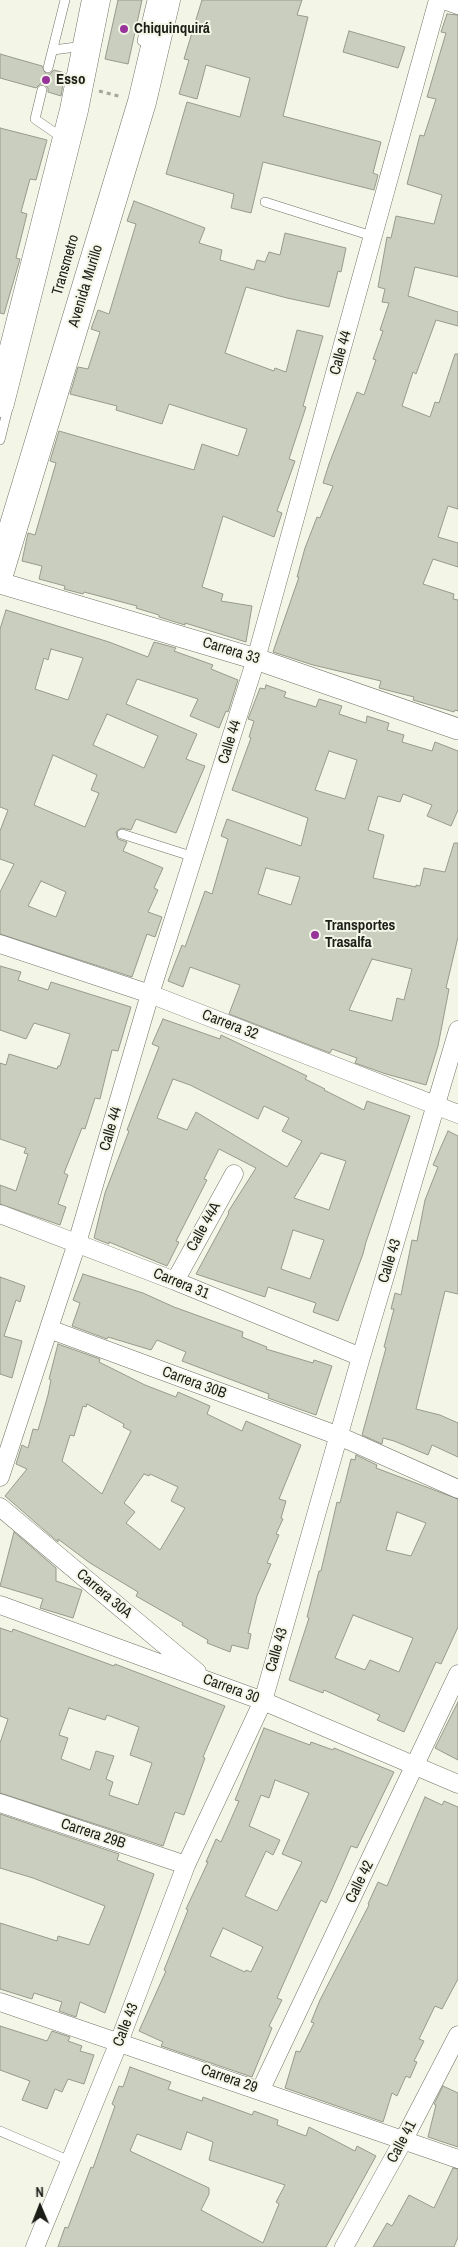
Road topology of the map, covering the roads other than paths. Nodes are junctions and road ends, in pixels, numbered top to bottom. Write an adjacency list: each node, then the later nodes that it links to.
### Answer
1 (65, 0): 9 (lane)
2 (96, 0): 8 (main road)
3 (152, 0): 10 (lane)
4 (166, 0): 19 (main road, Avenida Murillo)
5 (438, 0): 15 (street, Calle 44)
6 (444, 0): 7 (street)
7 (458, 5)
8 (87, 46): 9 (lane); 13 (main road)
9 (53, 50): 11 (lane)
10 (140, 54)
11 (48, 68)
12 (42, 90): 13 (lane)
13 (66, 141): 16 (main road)
14 (265, 202): 15 (lane)
15 (372, 236): 21 (street, Calle 44)
16 (10, 366): 17 (main road); 18 (lane)
17 (0, 403)
18 (0, 440)
19 (0, 571)
20 (0, 583): 21 (street, Carrera 33)
21 (256, 659): 22 (street, Carrera 33); 24 (street, Calle 44)
22 (458, 730)
23 (122, 834): 24 (lane)
24 (194, 857): 26 (street, Calle 44)
25 (0, 944): 26 (street, Carrera 32)
26 (150, 994): 28 (street, Carrera 32); 32 (street, Calle 44)
27 (458, 1030): 28 (street, Calle 43)
28 (437, 1105): 29 (street, Carrera 32); 35 (street, Calle 43)
29 (458, 1114)
30 (234, 1174): 33 (street, Calle 44A)
31 (0, 1214): 32 (street, Carrera 31)
32 (77, 1243): 33 (street, Carrera 31); 34 (street, Calle 44)
33 (175, 1281): 35 (street, Carrera 31)
34 (49, 1329): 36 (street, Carrera 30B); 37 (street, Calle 44)
35 (361, 1357): 36 (street, Calle 43)
36 (339, 1436): 38 (street); 43 (street, Calle 43)
37 (0, 1477)
38 (458, 1489)
39 (0, 1507): 42 (street, Carrera 30A)
40 (0, 1605): 42 (street, Carrera 30)
41 (458, 1674): 44 (street, Calle 42)
42 (207, 1680): 43 (street, Carrera 30)
43 (263, 1701): 44 (street, Carrera 30); 47 (street, Calle 43)
44 (416, 1765): 45 (street, Carrera 30); 51 (street, Calle 42)
45 (458, 1784)
46 (0, 1803): 47 (street, Carrera 29B)
47 (186, 1865): 50 (street, Calle 43)
48 (0, 2002): 50 (street, Carrera 29)
49 (458, 2035): 53 (street, Calle 41)
50 (119, 2042): 51 (street, Carrera 29); 55 (street, Calle 43)
51 (261, 2089): 53 (street, Carrera 29)
52 (0, 2132): 55 (lane)
53 (403, 2141): 54 (street, Carrera 29); 57 (street, Calle 41)
54 (458, 2159)
55 (70, 2161): 56 (street, Calle 43)
56 (35, 2247)
57 (344, 2247)

